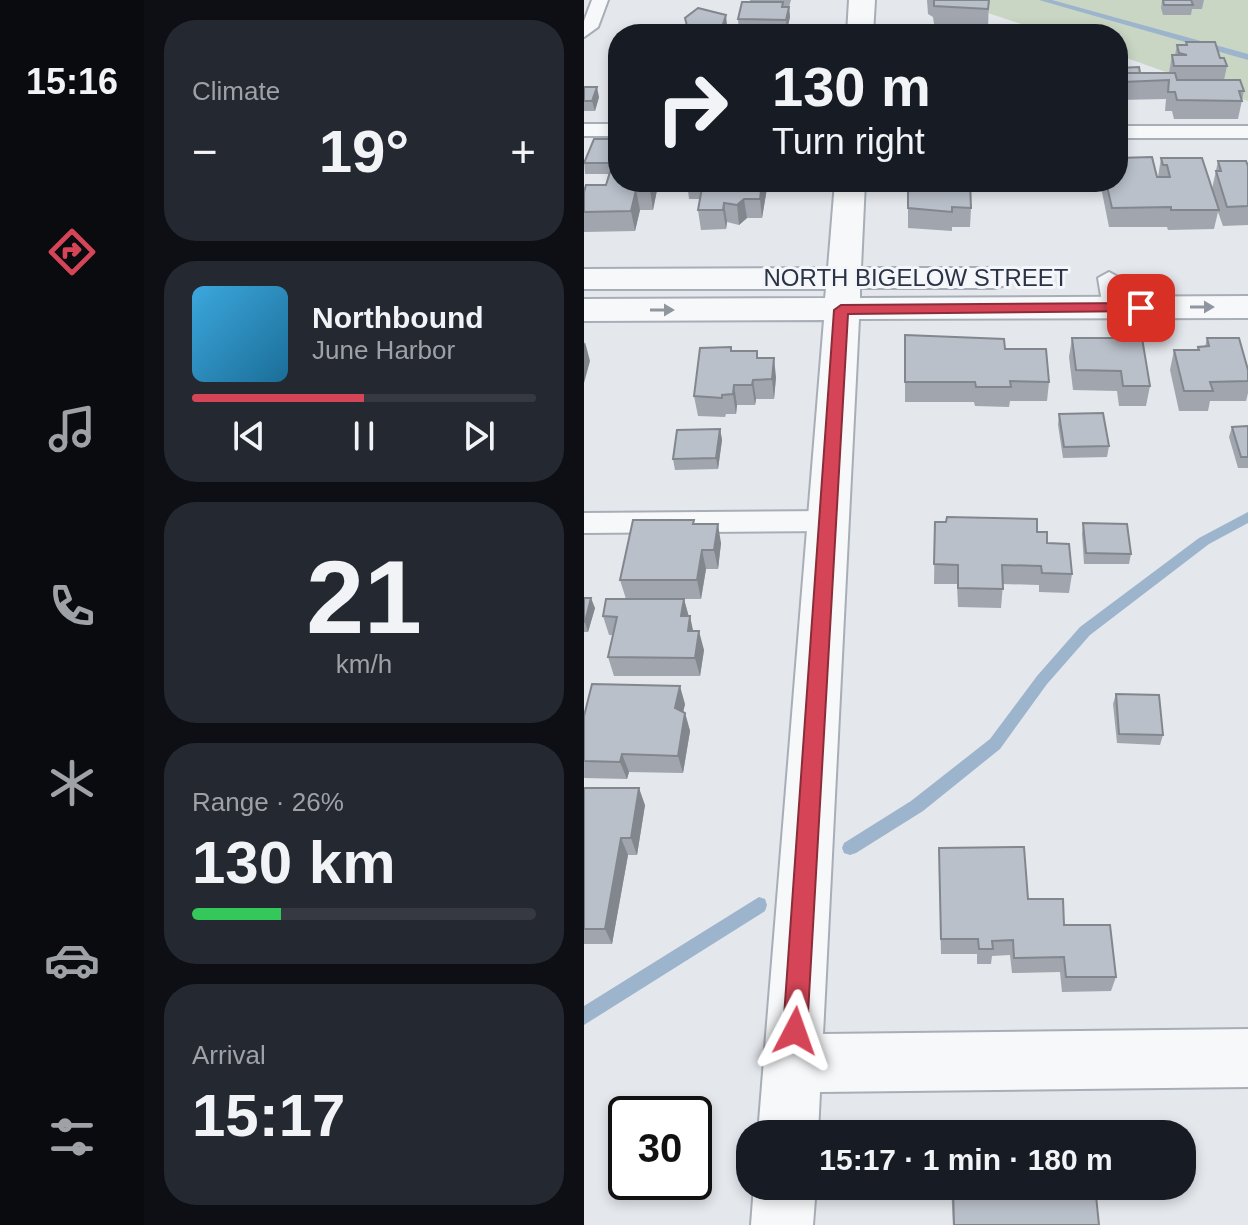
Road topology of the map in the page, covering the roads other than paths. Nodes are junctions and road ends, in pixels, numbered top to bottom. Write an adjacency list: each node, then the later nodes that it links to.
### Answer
1 (862, 0): 3 (street)
2 (594, 2): 4 (lane)
3 (861, 24)
4 (585, 32)
5 (584, 130): 6 (lane)
6 (608, 130)
7 (1128, 132): 8 (lane)
8 (1248, 132)
9 (849, 192): 13 (street)
10 (1248, 278): 12 (street, NORTH BIGELOW STREET)
11 (584, 279): 13 (street, NORTH BIGELOW STREET)
12 (1111, 293): 13 (street, NORTH BIGELOW STREET); 14 (street, NORTH BIGELOW STREET, one-way to 14)
13 (842, 294): 15 (street, NORTH BIGELOW STREET, one-way to 13); 16 (street)
14 (1248, 307)
15 (584, 310)
16 (830, 521): 17 (lane); 19 (street)
17 (584, 523)
18 (1248, 1058): 19 (street)
19 (793, 1063): 20 (street)
20 (789, 1120)
21 (784, 1200): 22 (street)
22 (782, 1225)

